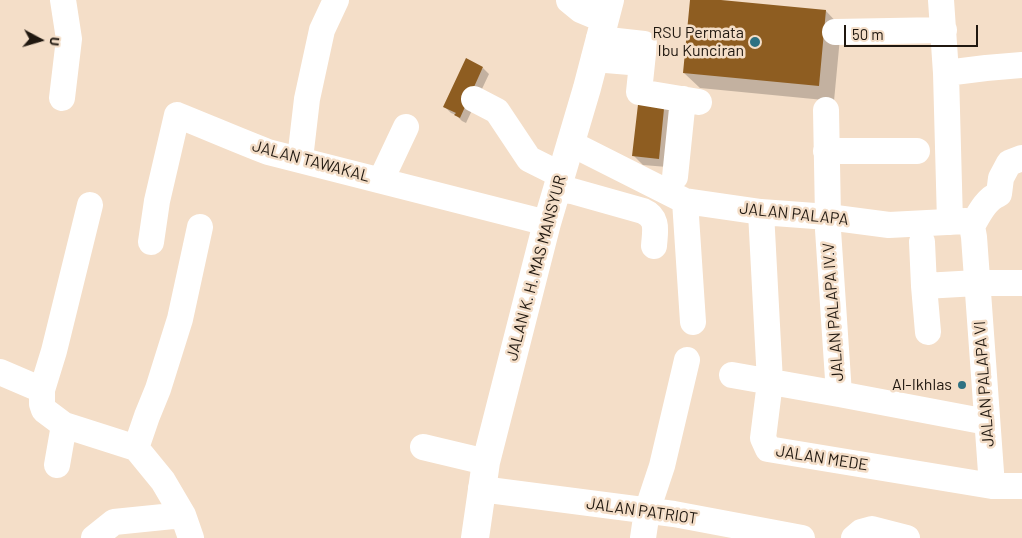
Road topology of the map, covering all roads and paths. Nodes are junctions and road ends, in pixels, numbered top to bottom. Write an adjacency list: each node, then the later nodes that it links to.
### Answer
1 (63, 0): 10 (street)
2 (336, 0): 18 (street)
3 (570, 0): 5 (main road)
4 (942, 0): 6 (street)
5 (602, 29): 14 (main road, JALAN K. H. MAS MANSYUR); 19 (street)
6 (944, 30): 7 (street); 9 (street)
7 (834, 32)
8 (1022, 65): 9 (street)
9 (946, 73): 27 (street)
10 (62, 98)
11 (474, 99): 21 (street)
12 (826, 110): 15 (street, JALAN PALAPA IV.V)
13 (406, 127): 20 (street)
14 (570, 143): 21 (main road, JALAN K. H. MAS MANSYUR); 22 (street, JALAN PALAPA)
15 (826, 151): 16 (street); 25 (street, JALAN PALAPA IV.V)
16 (917, 151)
17 (1022, 158): 27 (street)
18 (300, 159): 20 (street, JALAN TAWAKAL); 29 (street, JALAN TAWAKAL)
19 (675, 177)
20 (381, 180): 26 (street, JALAN TAWAKAL)
21 (559, 182): 26 (main road, JALAN K. H. MAS MANSYUR); 31 (street)
22 (685, 201): 24 (street, JALAN PALAPA); 35 (street)
23 (90, 205): 41 (street)
24 (761, 212): 25 (street, JALAN PALAPA); 40 (street, JALAN MEDE)
25 (828, 217): 27 (street, JALAN PALAPA); 42 (street, JALAN PALAPA IV.V)
26 (546, 223): 47 (main road, JALAN K. H. MAS MANSYUR)
27 (961, 224): 32 (street)
28 (200, 227): 46 (street)
29 (151, 242)
30 (922, 242): 34 (street)
31 (654, 246)
32 (977, 283): 33 (street); 34 (street); 43 (street, JALAN PALAPA VI)
33 (1022, 283)
34 (924, 286): 36 (street)
35 (693, 322)
36 (928, 332)
37 (687, 360): 52 (street)
38 (0, 372): 41 (street)
39 (732, 375): 40 (street)
40 (770, 382): 42 (street); 49 (street, JALAN MEDE)
41 (42, 390): 44 (street)
42 (839, 394): 43 (street)
43 (987, 422): 49 (street, JALAN PALAPA VI)
44 (64, 425): 46 (street); 48 (street)
45 (424, 447): 47 (street)
46 (136, 448): 53 (street)
47 (486, 462): 51 (main road, JALAN K. H. MAS MANSYUR)
48 (57, 465)
49 (992, 486): 50 (street, JALAN MEDE)
50 (1022, 486)
51 (482, 489): 52 (street, JALAN PATRIOT); 55 (main road, JALAN K. H. MAS MANSYUR)
52 (647, 511): 56 (street); 57 (street, JALAN PATRIOT)
53 (187, 527): 54 (street)
54 (94, 538)
55 (475, 538)
56 (643, 538)
57 (802, 538)
58 (854, 538): 59 (street)
59 (907, 538)

